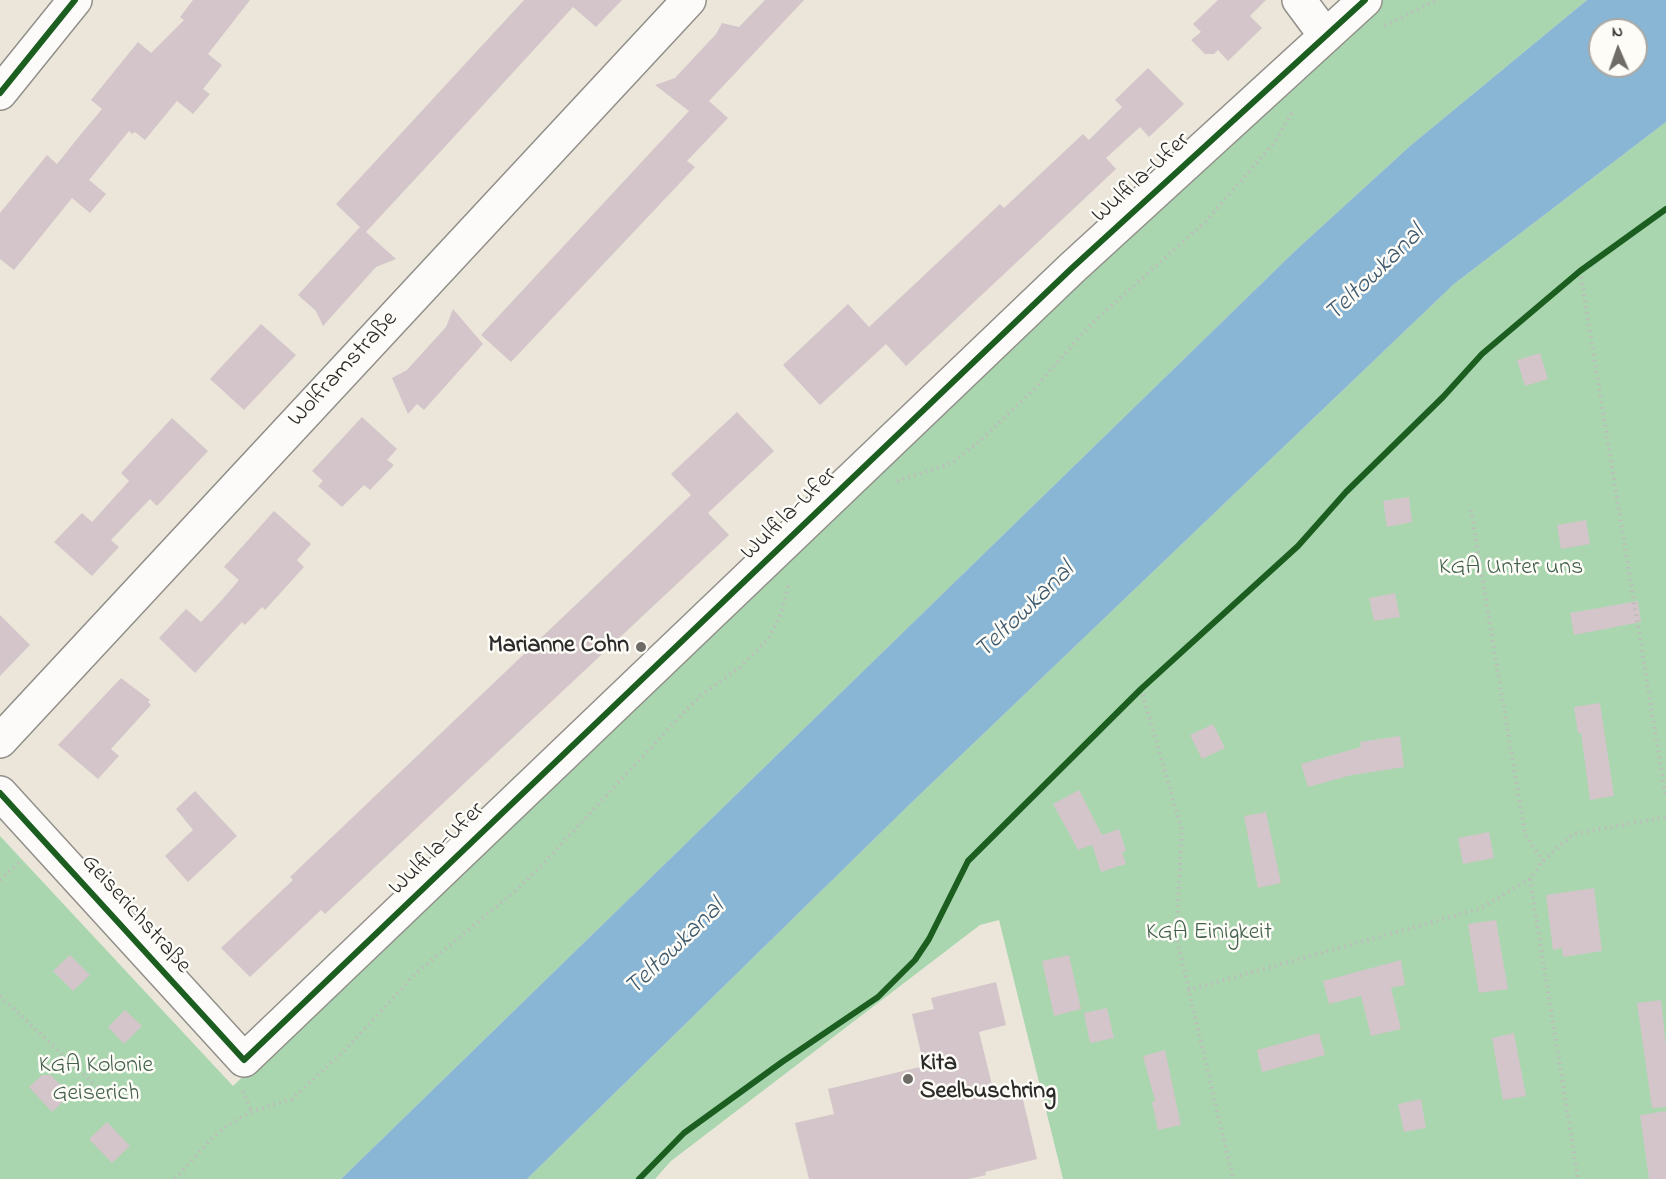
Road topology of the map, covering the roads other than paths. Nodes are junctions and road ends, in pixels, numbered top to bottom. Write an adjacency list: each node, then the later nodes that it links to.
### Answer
1 (75, 0): 6 (street)
2 (689, 0): 7 (street, Wolframstraße)
3 (1299, 0): 5 (street)
4 (1365, 0): 5 (street, Wulfila-Ufer)
5 (1325, 35): 9 (street, Wulfila-Ufer)
6 (0, 93)
7 (0, 741)
8 (0, 793): 9 (street, Geiserichstraße)
9 (243, 1075)

